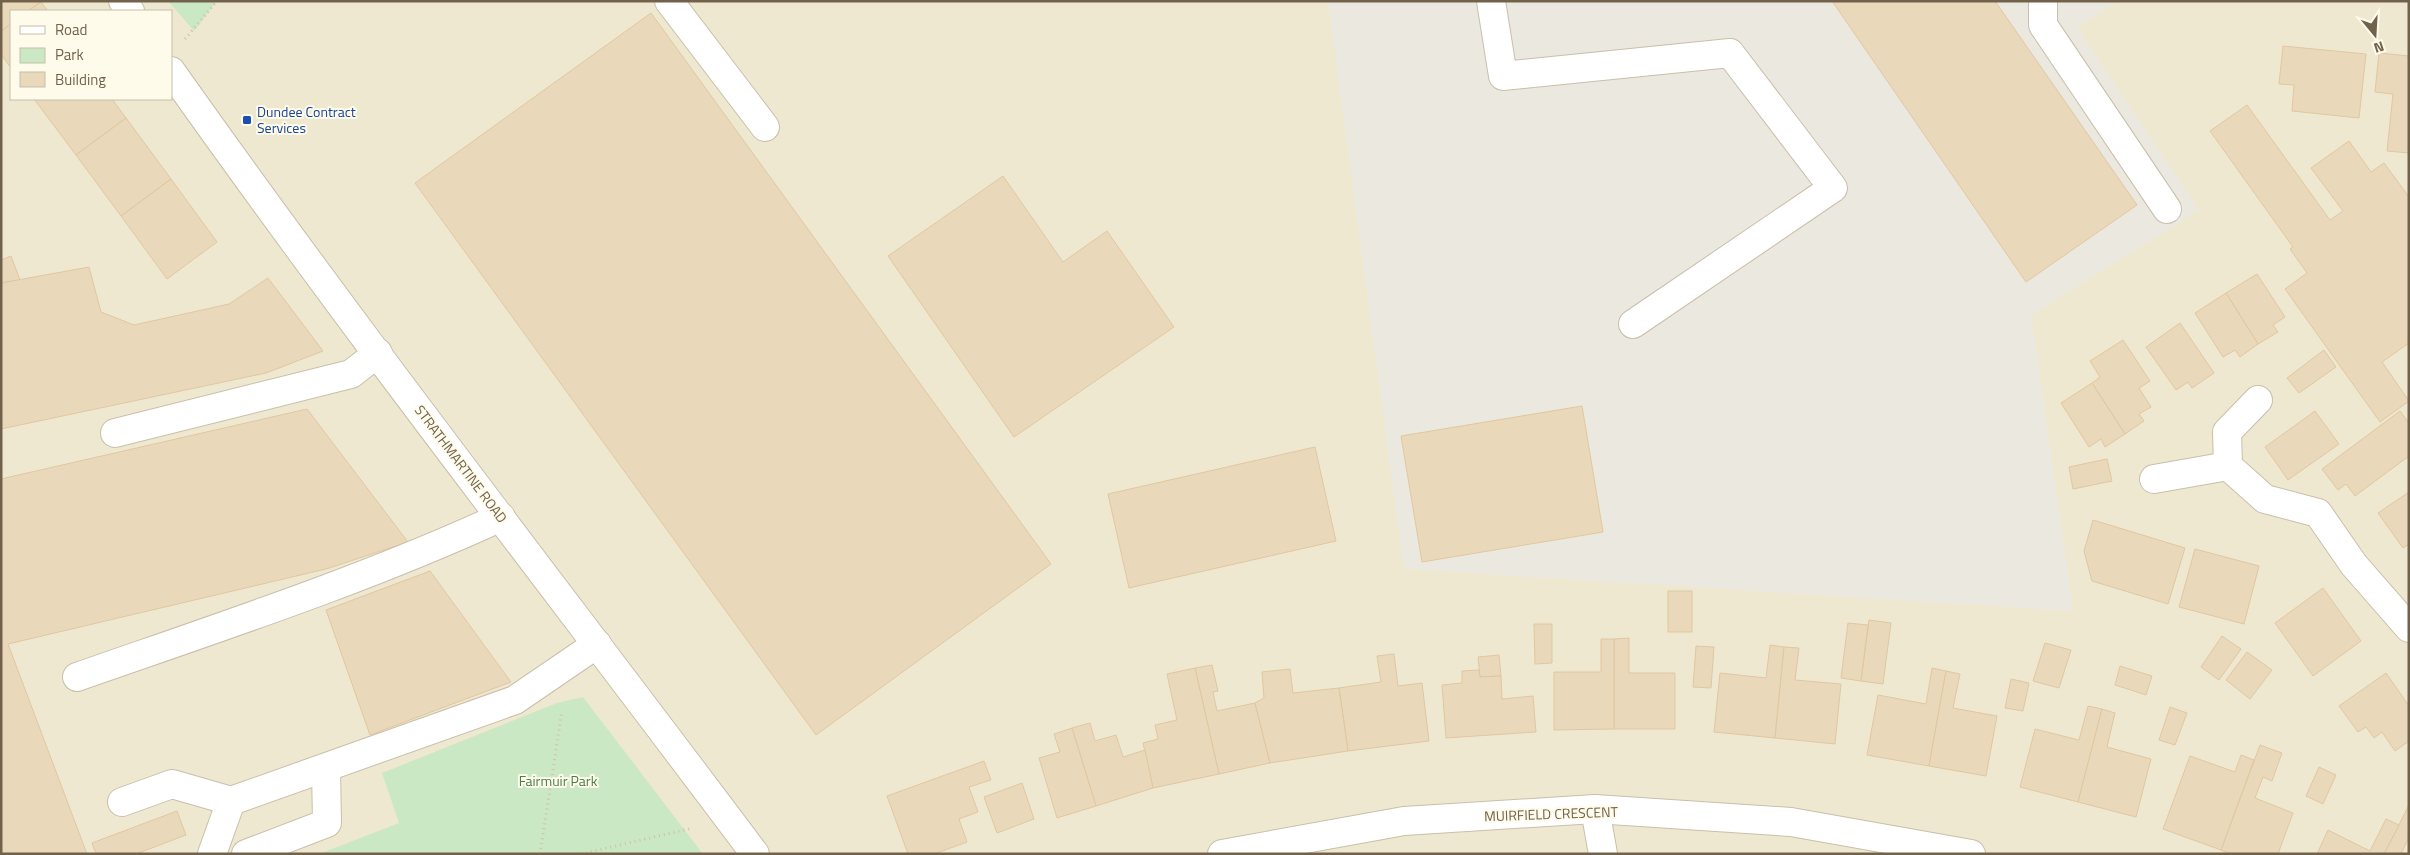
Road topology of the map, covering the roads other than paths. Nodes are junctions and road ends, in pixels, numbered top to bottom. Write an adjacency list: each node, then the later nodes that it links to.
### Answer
1 (668, 1): 5 (street)
2 (1491, 1): 7 (street)
3 (2043, 1): 6 (street)
4 (172, 72): 8 (street, STRATHMARTINE ROAD)
5 (765, 127)
6 (2167, 209)
7 (1633, 324)
8 (378, 353): 10 (street); 13 (street, STRATHMARTINE ROAD)
9 (2258, 400): 11 (street)
10 (115, 433)
11 (2228, 466): 12 (street); 14 (street)
12 (2154, 479)
13 (501, 517): 15 (street, STRATHMARTINE ROAD); 16 (street)
14 (2409, 628)
15 (598, 644): 17 (street); 23 (street, STRATHMARTINE ROAD)
16 (77, 677)
17 (326, 768): 19 (street); 22 (street)
18 (122, 802): 19 (street)
19 (231, 802): 21 (street)
20 (1595, 809): 24 (street, MUIRFIELD CRESCENT); 25 (street); 26 (street, MUIRFIELD CRESCENT)
21 (212, 854)
22 (246, 854)
23 (755, 854)
24 (1222, 854)
25 (1602, 854)
26 (1971, 854)

